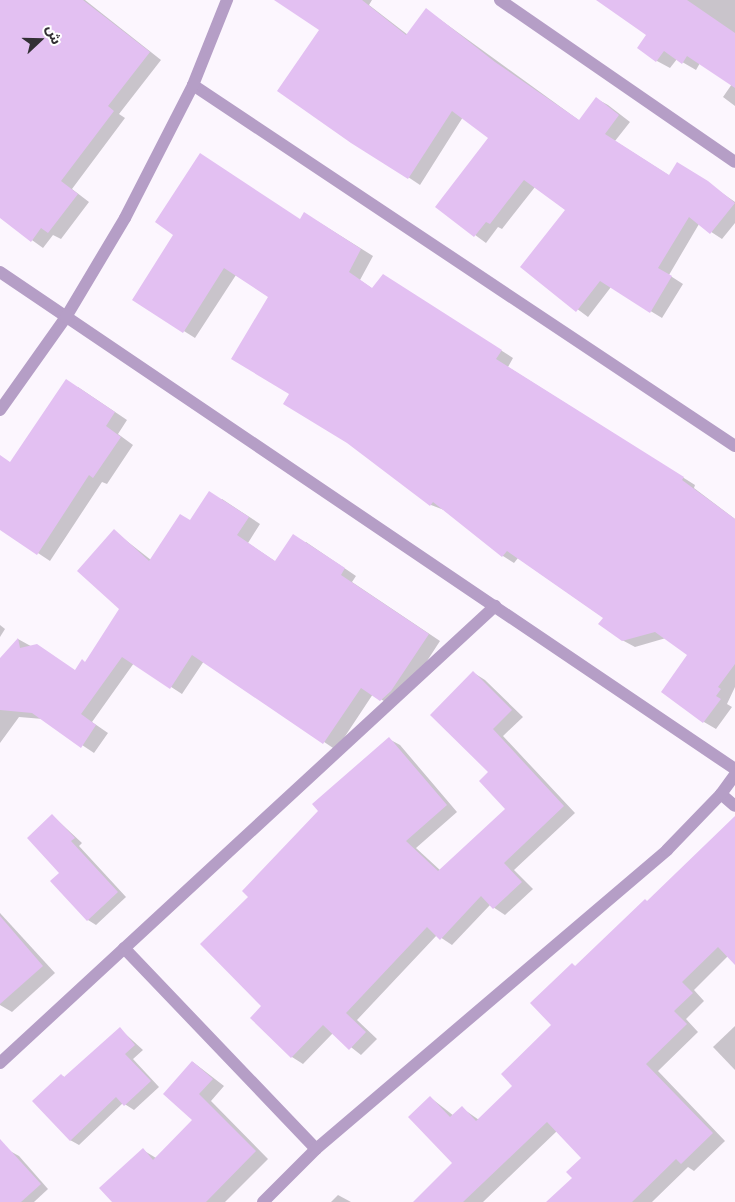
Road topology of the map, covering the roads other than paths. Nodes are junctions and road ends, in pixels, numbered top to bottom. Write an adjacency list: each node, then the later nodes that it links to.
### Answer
1 (227, 0): 3 (street)
2 (500, 0): 4 (street)
3 (194, 85): 6 (street); 8 (street)
4 (735, 162)
5 (0, 272): 6 (street)
6 (66, 317): 7 (street); 9 (street)
7 (0, 410)
8 (735, 446)
9 (495, 606): 10 (street); 14 (street)
10 (735, 769)
11 (735, 775): 12 (street)
12 (722, 794): 13 (street); 16 (street)
13 (735, 806)
14 (124, 948): 15 (street); 16 (street)
15 (0, 1062)
16 (316, 1149): 17 (street)
17 (263, 1202)

